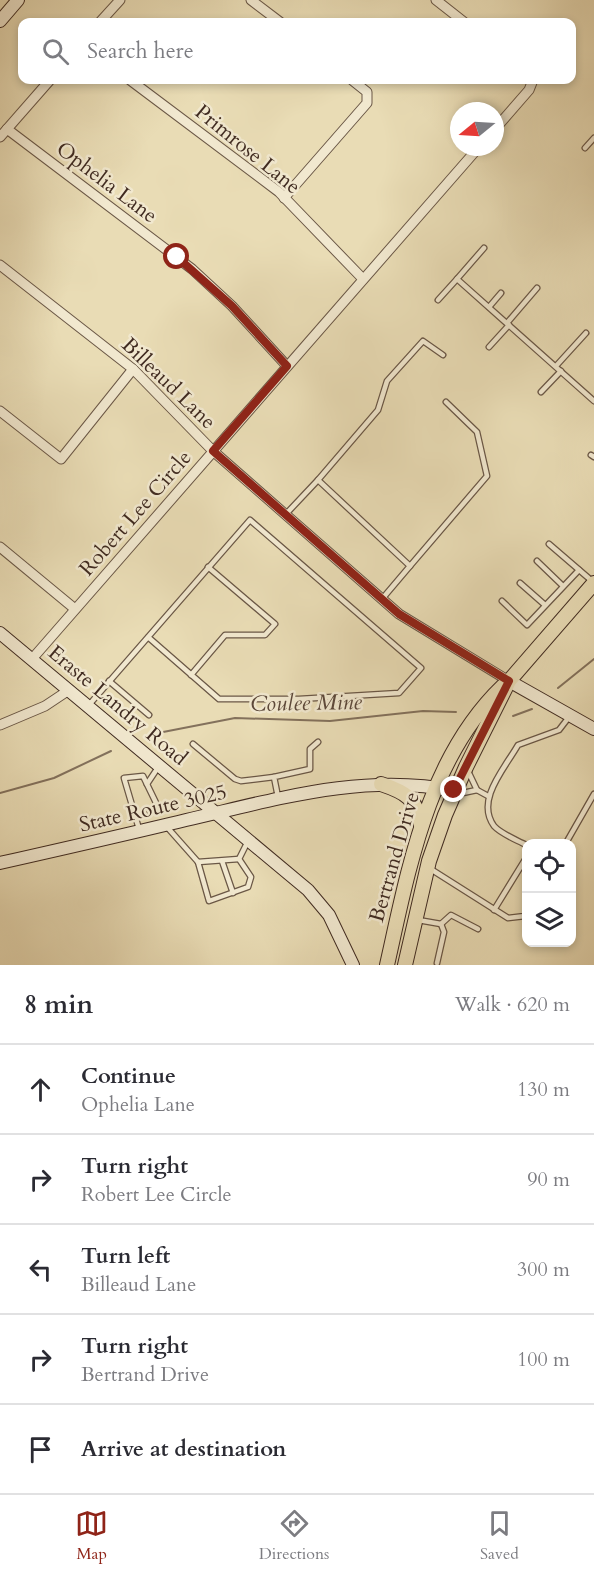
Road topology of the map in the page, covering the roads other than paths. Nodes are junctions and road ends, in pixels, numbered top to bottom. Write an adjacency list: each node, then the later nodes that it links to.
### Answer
1 (18, 0): 8 (street)
2 (120, 0): 5 (street)
3 (251, 0): 6 (street)
4 (436, 0): 7 (street)
5 (104, 18)
6 (275, 18)
7 (459, 18)
8 (0, 21)
9 (46, 84): 14 (street)
10 (135, 84): 19 (street, Primrose Lane)
11 (357, 84): 19 (street)
12 (531, 84): 13 (street)
13 (504, 119)
14 (7, 129): 15 (street); 32 (street, Ophelia Lane)
15 (0, 137)
16 (594, 138): 17 (lane)
17 (585, 148)
18 (471, 156): 22 (street, Robert Lee Circle)
19 (284, 198): 22 (street, Primrose Lane)
20 (484, 248): 23 (lane)
21 (0, 266): 34 (street, Billeaud Lane)
22 (363, 279): 32 (street, Robert Lee Circle)
23 (457, 279): 26 (lane); 27 (lane)
24 (537, 288): 28 (lane)
25 (501, 293): 27 (lane)
26 (438, 300)
27 (489, 307): 28 (lane)
28 (508, 324): 30 (lane); 33 (lane)
29 (586, 333): 33 (lane)
30 (489, 347)
31 (442, 355): 41 (lane)
32 (287, 366): 40 (street, Robert Lee Circle)
33 (556, 366): 35 (lane)
34 (133, 369): 39 (street); 40 (street, Billeaud Lane)
35 (561, 371): 36 (lane); 37 (lane)
36 (541, 392)
37 (594, 400)
38 (446, 402): 46 (lane)
39 (0, 411)
40 (213, 451): 42 (street, Billeaud Lane); 55 (street, Robert Lee Circle)
41 (318, 480): 42 (lane); 46 (lane)
42 (286, 514): 52 (street, Billeaud Lane)
43 (549, 544): 48 (lane)
44 (0, 547): 55 (street)
45 (537, 561): 51 (lane)
46 (410, 566): 52 (lane)
47 (208, 567): 57 (lane); 59 (lane); 59 (lane)
48 (579, 570): 50 (lane); 51 (lane)
49 (520, 583): 54 (lane)
50 (594, 583): 61 (main road, Bertrand Drive)
51 (563, 586): 54 (lane)
52 (382, 599): 61 (street, Billeaud Lane)
53 (502, 601): 54 (lane)
54 (545, 605)
55 (75, 609): 58 (street, Robert Lee Circle)
56 (0, 633): 58 (street, Eraste Landry Road)
57 (148, 637): 59 (lane); 60 (lane)
58 (32, 659): 62 (street, Eraste Landry Road)
59 (191, 675)
60 (109, 681): 63 (lane); 64 (lane)
61 (509, 681): 65 (street); 71 (main road, Bertrand Drive); 75 (main road, Bertrand Drive)
62 (69, 690): 63 (street, Eraste Landry Road); 66 (street)
63 (88, 706): 70 (street, Eraste Landry Road)
64 (149, 715)
65 (570, 715): 67 (street); 81 (lane)
66 (0, 725)
67 (594, 729)
68 (318, 742): 72 (lane)
69 (194, 744): 72 (lane)
70 (159, 765): 74 (lane); 86 (street, Eraste Landry Road)
71 (466, 767): 76 (lane); 79 (main road, Bertrand Drive)
72 (274, 777): 83 (lane)
73 (381, 784): 75 (street, State Route 3025); 83 (street, State Route 3025); 88 (main road)
74 (147, 787): 78 (lane); 82 (lane)
75 (436, 787): 79 (street, State Route 3025); 88 (main road, Bertrand Drive)
76 (477, 790): 79 (lane); 81 (lane)
77 (134, 792): 78 (lane)
78 (128, 793): 89 (lane)
79 (454, 793): 98 (main road, Bertrand Drive)
80 (594, 794): 90 (lane)
81 (488, 796): 92 (lane)
82 (154, 799): 84 (lane); 85 (lane)
83 (278, 799): 86 (street, State Route 3025)
84 (148, 801)
85 (150, 812)
86 (217, 813): 87 (street, State Route 3025); 91 (street, Eraste Landry Road)
87 (166, 825): 89 (street, State Route 3025); 95 (lane)
88 (421, 828): 107 (main road, Bertrand Drive)
89 (139, 831): 96 (street, State Route 3025)
90 (568, 839)
91 (248, 840): 93 (lane); 106 (street, Eraste Landry Road)
92 (522, 844)
93 (239, 859): 94 (lane); 99 (lane)
94 (222, 861): 95 (lane); 99 (lane)
95 (198, 862): 99 (lane)
96 (0, 863)
97 (522, 864): 100 (lane)
98 (427, 867): 100 (lane); 102 (main road, Bertrand Drive)
99 (233, 893)
100 (494, 910): 101 (lane)
101 (522, 916)
102 (415, 920): 103 (lane); 108 (main road, Bertrand Drive)
103 (441, 924): 104 (lane); 105 (lane)
104 (478, 929)
105 (437, 963)
106 (353, 965)
107 (387, 965)
108 (405, 965)

